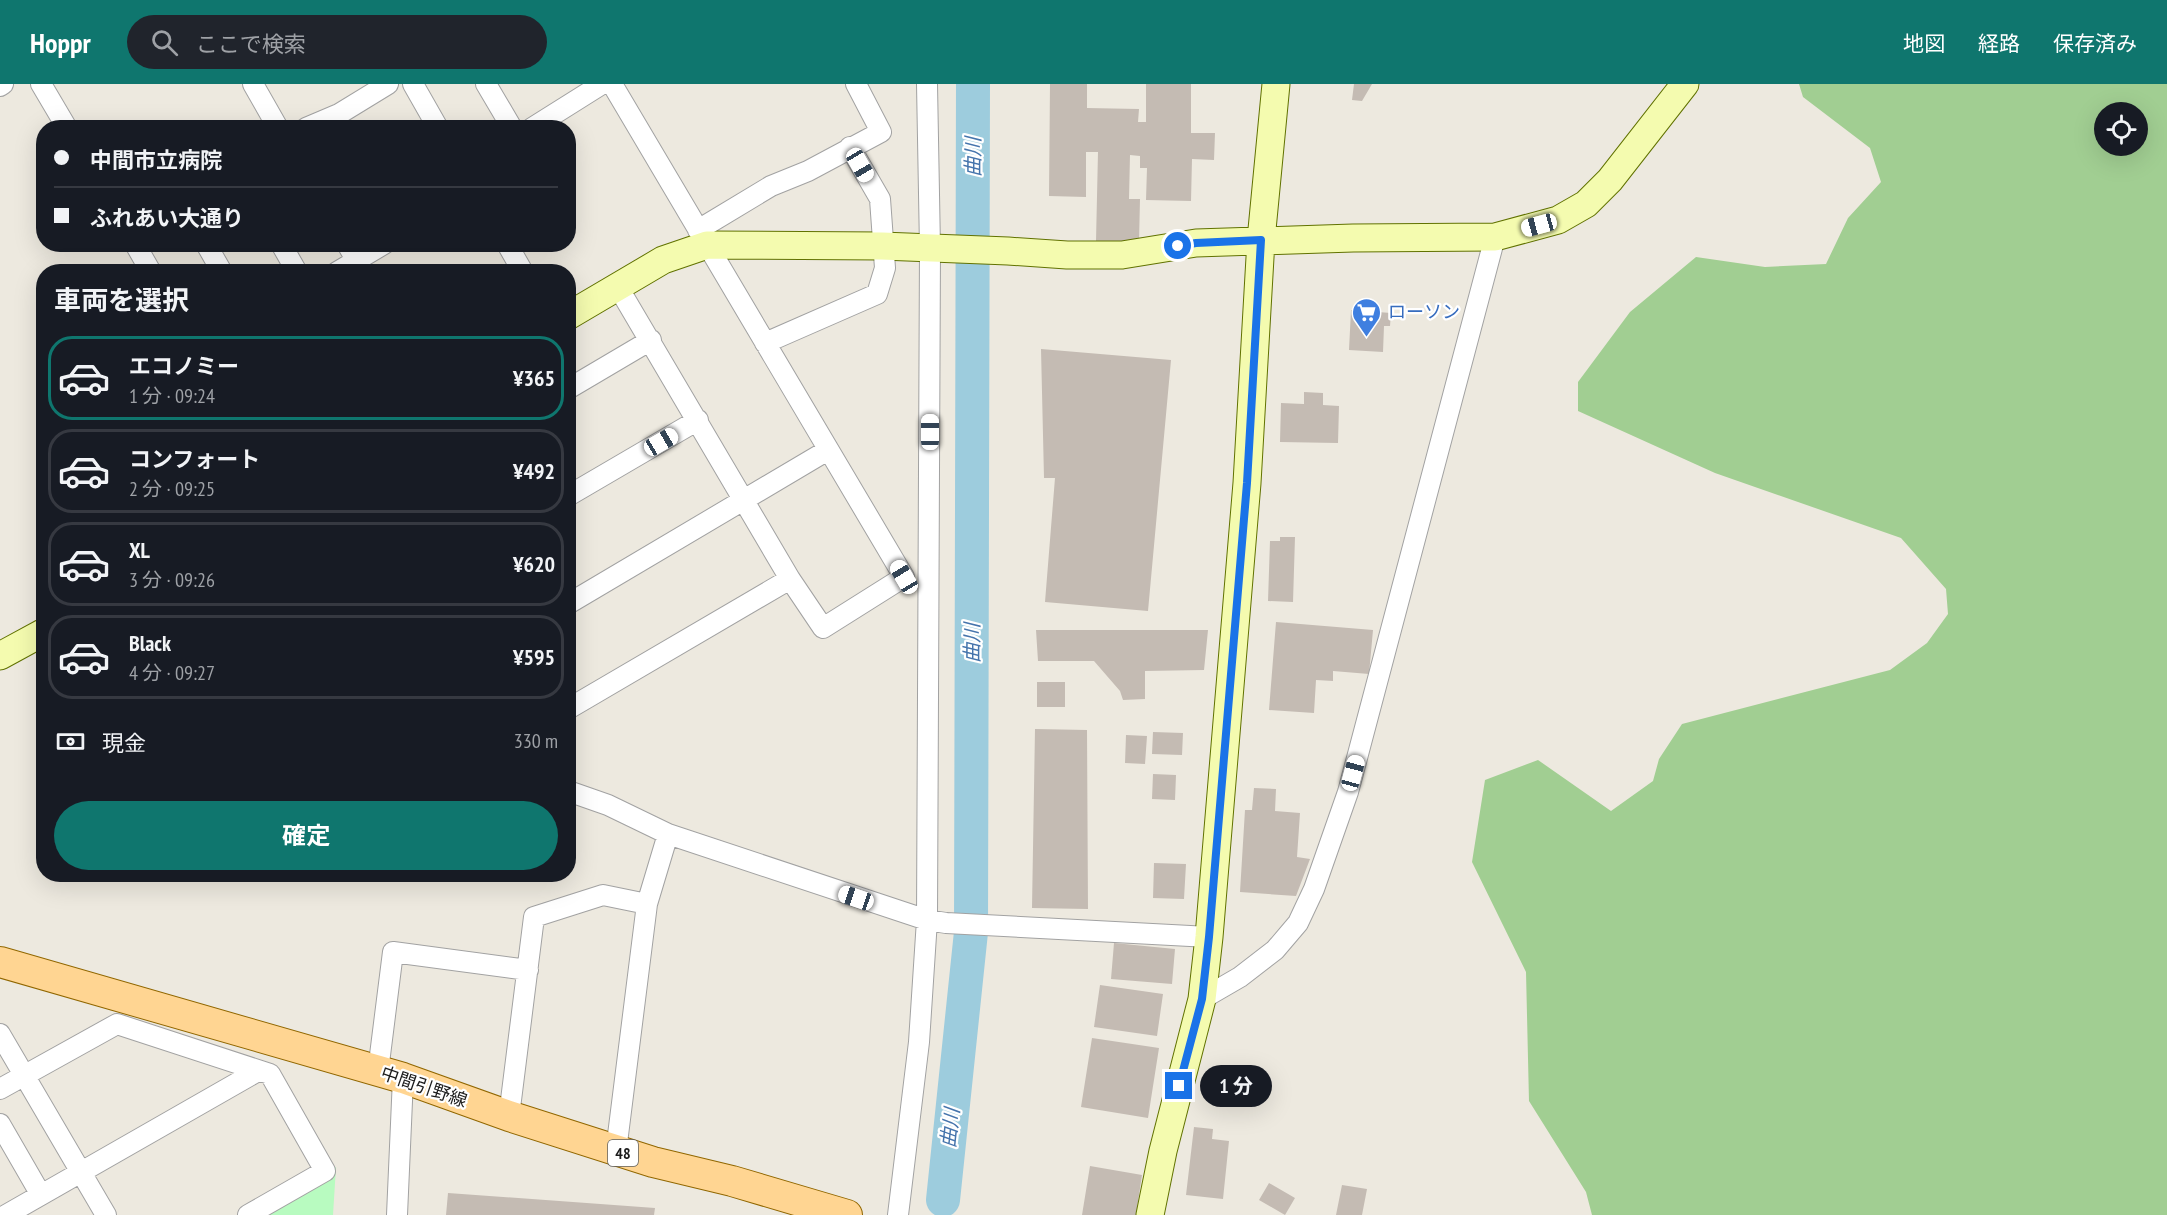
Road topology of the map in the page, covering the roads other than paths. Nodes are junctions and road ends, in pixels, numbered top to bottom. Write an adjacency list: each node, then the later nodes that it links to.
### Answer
1 (41, 84): 12 (street)
2 (253, 84): 13 (street)
3 (388, 84): 14 (street)
4 (413, 84): 15 (street)
5 (486, 84): 16 (street)
6 (602, 84): 17 (street)
7 (612, 84): 19 (street)
8 (856, 84): 18 (street)
9 (927, 84): 23 (street)
10 (1276, 84): 21 (street)
11 (1685, 84): 20 (street)
12 (62, 120)
13 (273, 120)
14 (325, 120)
15 (433, 120)
16 (507, 120)
17 (545, 120)
18 (850, 147): 19 (street); 22 (street)
19 (702, 237): 22 (street); 24 (street); 27 (street)
20 (1495, 237): 21 (street); 45 (street)
21 (1261, 240): 23 (street); 42 (street)
22 (882, 246): 23 (street); 27 (street)
23 (938, 248): 41 (street)
24 (618, 287): 25 (street); 26 (street)
25 (576, 311)
26 (651, 340): 28 (street); 29 (street)
27 (765, 343): 30 (street)
28 (576, 383)
29 (698, 420): 31 (street); 32 (street)
30 (828, 450): 32 (street); 33 (street)
31 (576, 491)
32 (744, 500): 33 (street); 34 (street)
33 (790, 579): 37 (street)
34 (576, 598)
35 (36, 636): 36 (street)
36 (0, 656)
37 (576, 704)
38 (576, 794): 39 (street)
39 (668, 834): 40 (street); 41 (street)
40 (647, 904): 44 (street); 53 (street)
41 (936, 922): 42 (street); 61 (street)
42 (1209, 937): 45 (street)
43 (0, 962): 49 (main road, 中間引野線 / 48)
44 (528, 970): 49 (street); 51 (street)
45 (1202, 999): 62 (street)
46 (0, 1034): 48 (street)
47 (258, 1071): 48 (street); 54 (street); 58 (street)
48 (25, 1075): 50 (street); 54 (street)
49 (391, 1075): 51 (main road, 中間引野線 / 48); 59 (street)
50 (0, 1089)
51 (509, 1116): 53 (main road, 中間引野線 / 48)
52 (0, 1124): 55 (street)
53 (616, 1151): 60 (main road, 中間引野線 / 48)
54 (81, 1172): 55 (street); 57 (street)
55 (41, 1195): 56 (street)
56 (6, 1215)
57 (106, 1215)
58 (248, 1215)
59 (397, 1215)
60 (847, 1215)
61 (898, 1215)
62 (1150, 1215)

